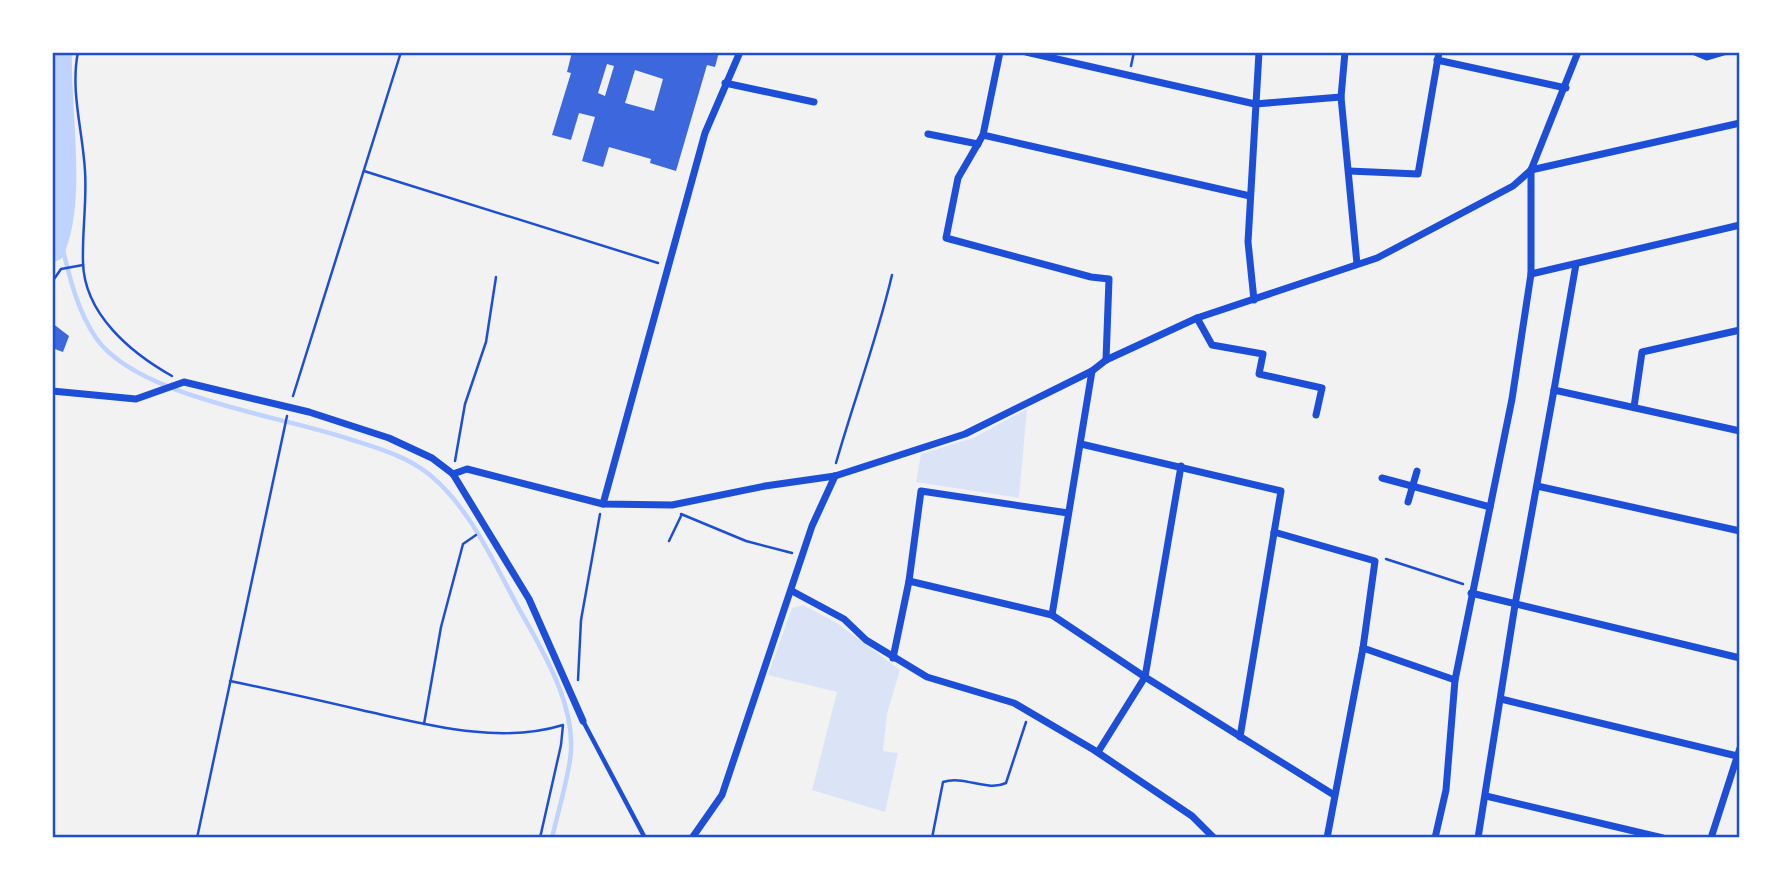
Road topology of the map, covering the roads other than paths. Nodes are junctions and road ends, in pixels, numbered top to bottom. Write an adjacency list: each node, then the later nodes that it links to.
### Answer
1 (740, 52): 11 (street)
2 (1000, 52): 18 (street)
3 (1026, 52): 9 (street)
4 (1259, 52): 15 (street)
5 (1345, 52): 13 (street)
6 (1578, 52): 12 (street)
7 (1695, 52): 8 (street)
8 (1724, 52)
9 (1051, 55): 15 (street)
10 (1438, 56): 12 (street); 20 (street)
11 (725, 83): 14 (street); 46 (street)
12 (1566, 88): 21 (street)
13 (1340, 97): 15 (street); 20 (street)
14 (814, 102)
15 (1255, 104): 22 (street)
16 (1740, 123): 21 (street)
17 (929, 134): 19 (street)
18 (983, 135): 19 (street); 22 (street)
19 (978, 144): 30 (street)
20 (1349, 170): 24 (street)
21 (1531, 170): 24 (street); 26 (street)
22 (1250, 196): 27 (street)
23 (1740, 225): 25 (street)
24 (1357, 264): 27 (street)
25 (1576, 264): 26 (street); 32 (street)
26 (1531, 274): 47 (street)
27 (1254, 300): 28 (street)
28 (1197, 318): 30 (street); 35 (street)
29 (1740, 330): 34 (street)
30 (1106, 360): 31 (street)
31 (1092, 371): 37 (street); 41 (street)
32 (1554, 390): 34 (street); 44 (street)
33 (52, 391): 40 (street)
34 (1634, 407): 36 (street)
35 (1316, 415)
36 (1740, 431)
37 (1081, 444): 38 (street); 48 (street)
38 (1181, 466): 50 (street); 59 (street)
39 (1417, 471): 43 (street)
40 (453, 474): 46 (street); 62 (street)
41 (835, 476): 46 (street); 52 (street)
42 (1382, 478): 43 (street)
43 (1413, 486): 45 (street); 47 (street)
44 (1537, 486): 49 (street); 54 (street)
45 (1408, 502)
46 (603, 504)
47 (1490, 508): 53 (street)
48 (1068, 513): 51 (street); 55 (street)
49 (1740, 531)
50 (1274, 533): 56 (street); 63 (street)
51 (909, 581): 55 (street); 57 (street)
52 (792, 590): 57 (street); 69 (street)
53 (1472, 590): 54 (street); 60 (street)
54 (1515, 605): 58 (street); 61 (street)
55 (1052, 615): 59 (street)
56 (1363, 648): 60 (street); 66 (street)
57 (893, 658): 64 (street)
58 (1740, 658)
59 (1145, 677): 63 (street); 64 (street)
60 (1455, 680): 72 (street)
61 (1501, 698): 65 (street); 67 (street)
62 (583, 721): 68 (lane)
63 (1240, 737): 66 (street)
64 (1098, 752): 70 (street)
65 (1738, 752): 75 (street)
66 (1334, 795): 71 (street)
67 (1486, 796): 73 (street); 74 (street)
68 (645, 838)
69 (692, 838)
70 (1214, 838)
71 (1327, 838)
72 (1435, 838)
73 (1478, 838)
74 (1663, 838)
75 (1711, 838)

